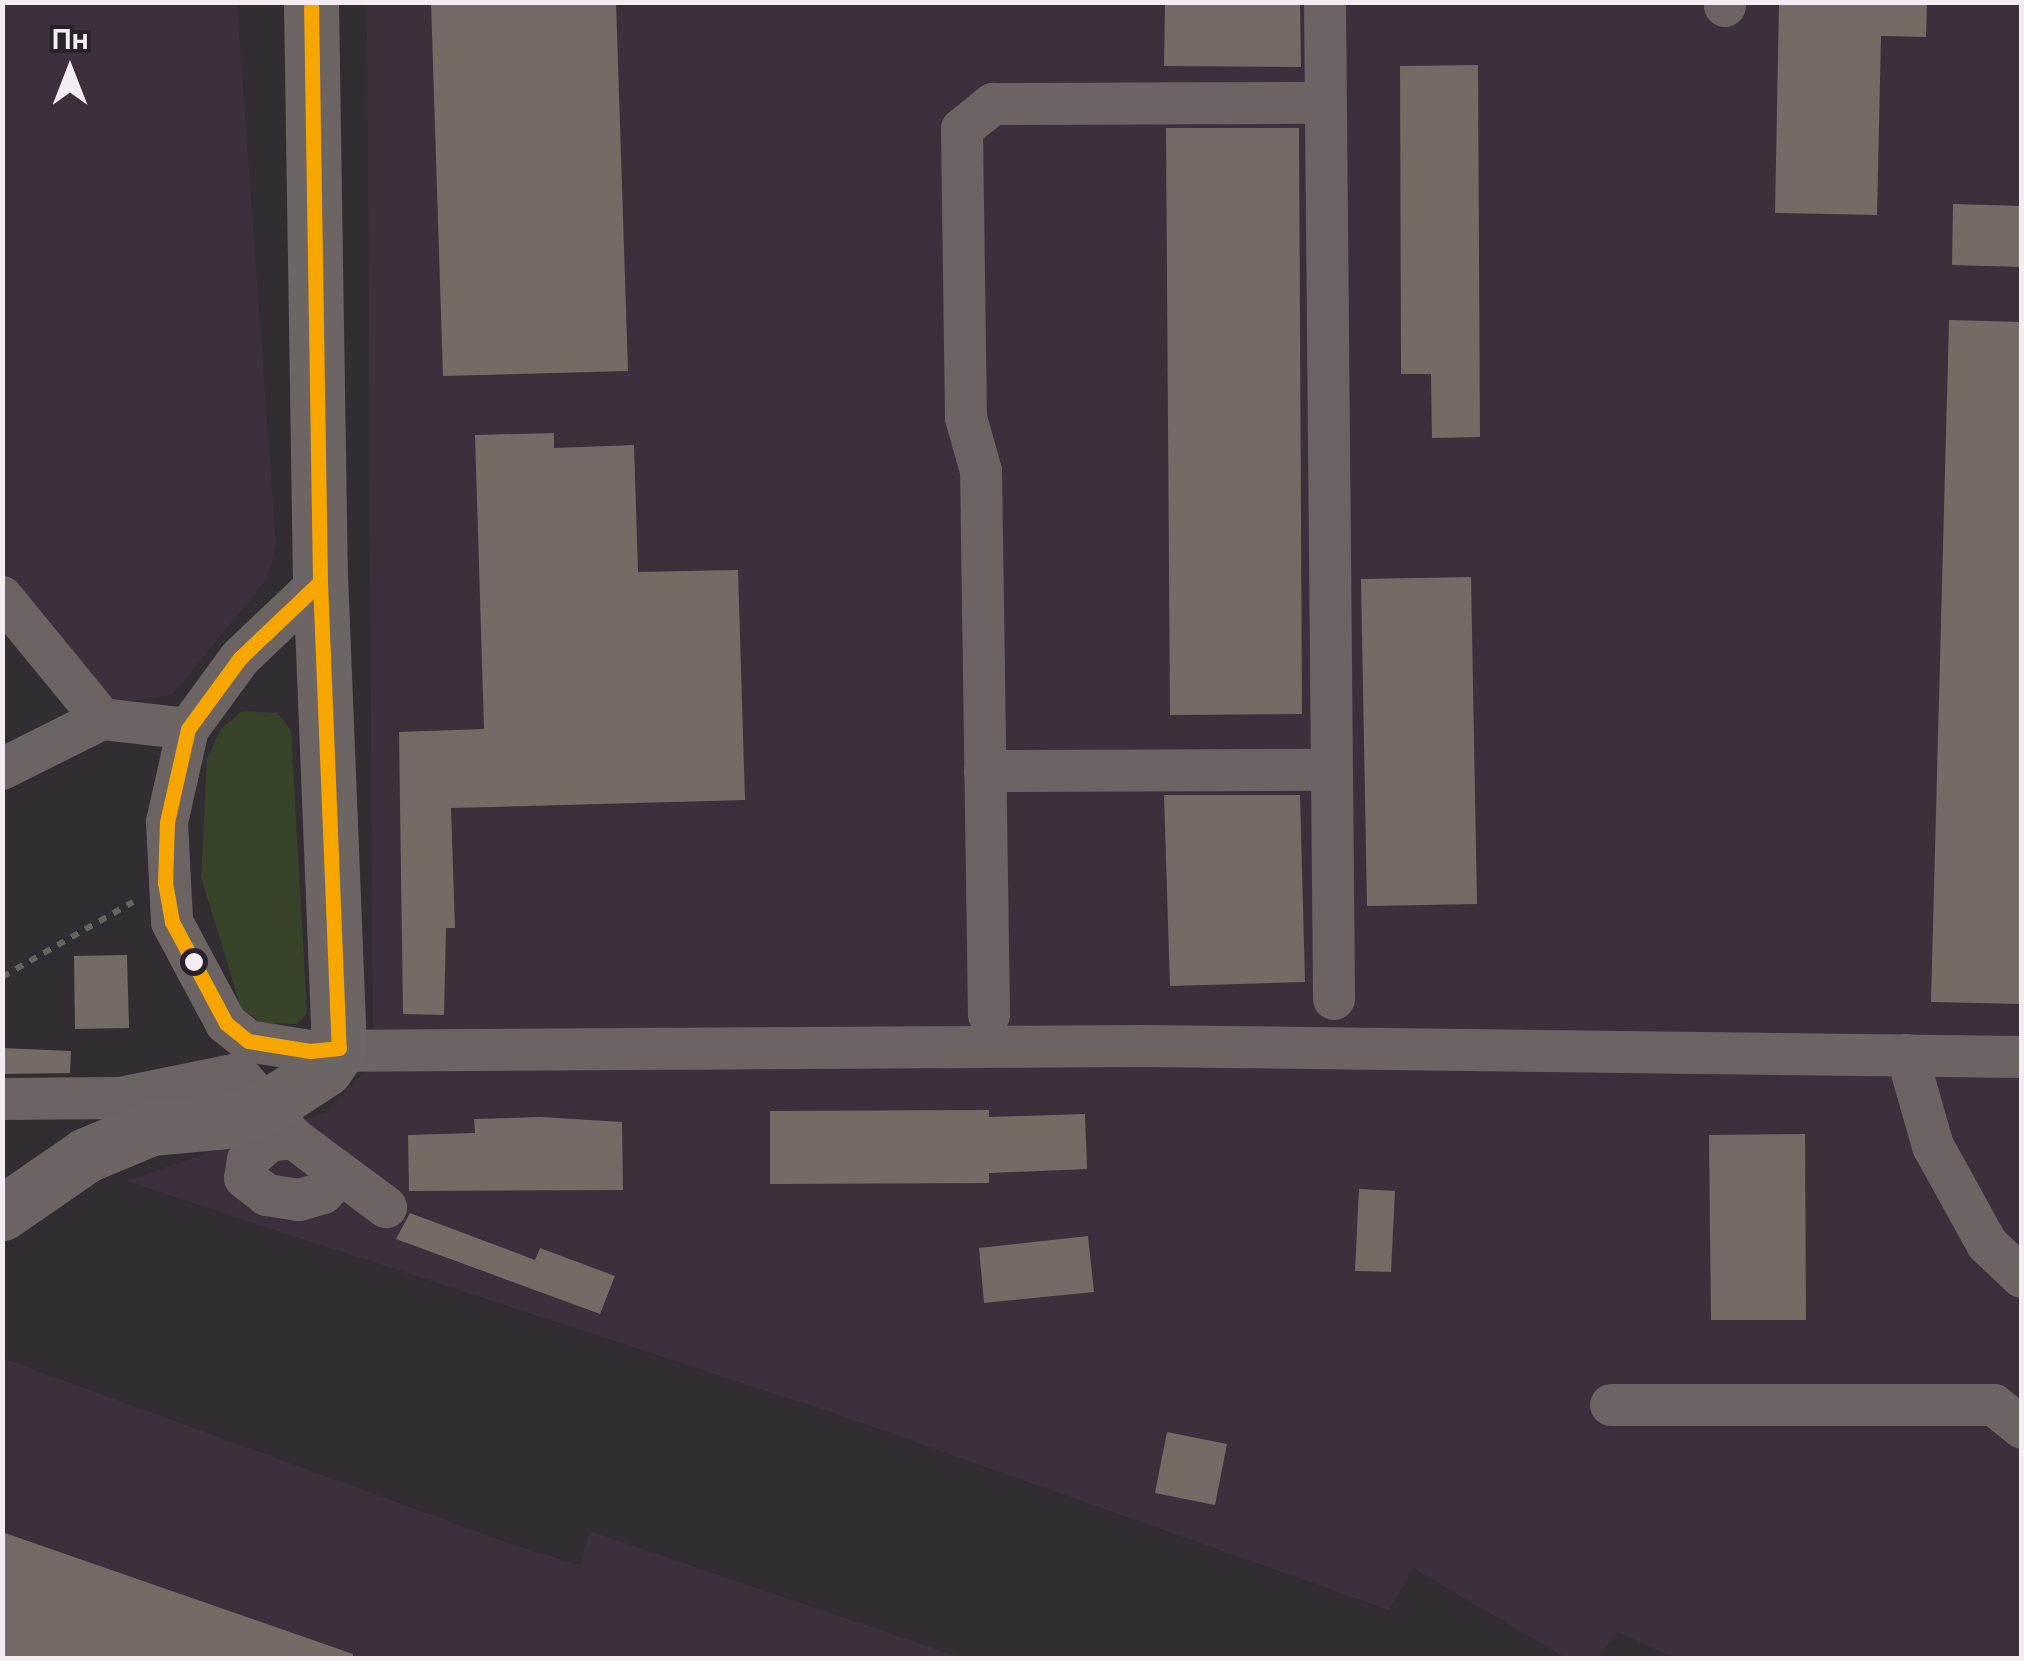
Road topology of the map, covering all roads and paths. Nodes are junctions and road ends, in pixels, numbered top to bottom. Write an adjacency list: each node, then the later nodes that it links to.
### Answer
1 (311, 2): 4 (main road)
2 (1325, 2): 3 (street)
3 (1325, 103): 9 (street); 10 (street)
4 (320, 582): 7 (street); 15 (main road)
5 (2, 597): 6 (street)
6 (102, 719): 7 (street); 8 (street)
7 (188, 729): 11 (street)
8 (2, 770)
9 (1328, 770): 10 (street); 13 (street)
10 (985, 771): 14 (street)
11 (165, 884): 12 (path); 15 (street)
12 (2, 976)
13 (1334, 999)
14 (988, 1015)
15 (339, 1048): 16 (street); 19 (main road)
16 (1907, 1055): 17 (street); 23 (street)
17 (2022, 1057)
18 (2, 1099): 19 (street)
19 (281, 1122): 20 (street); 20 (street); 22 (main road)
20 (339, 1175): 21 (street)
21 (386, 1207)
22 (2, 1213)
23 (2022, 1277)
24 (1612, 1406): 25 (street)
25 (2022, 1428)

